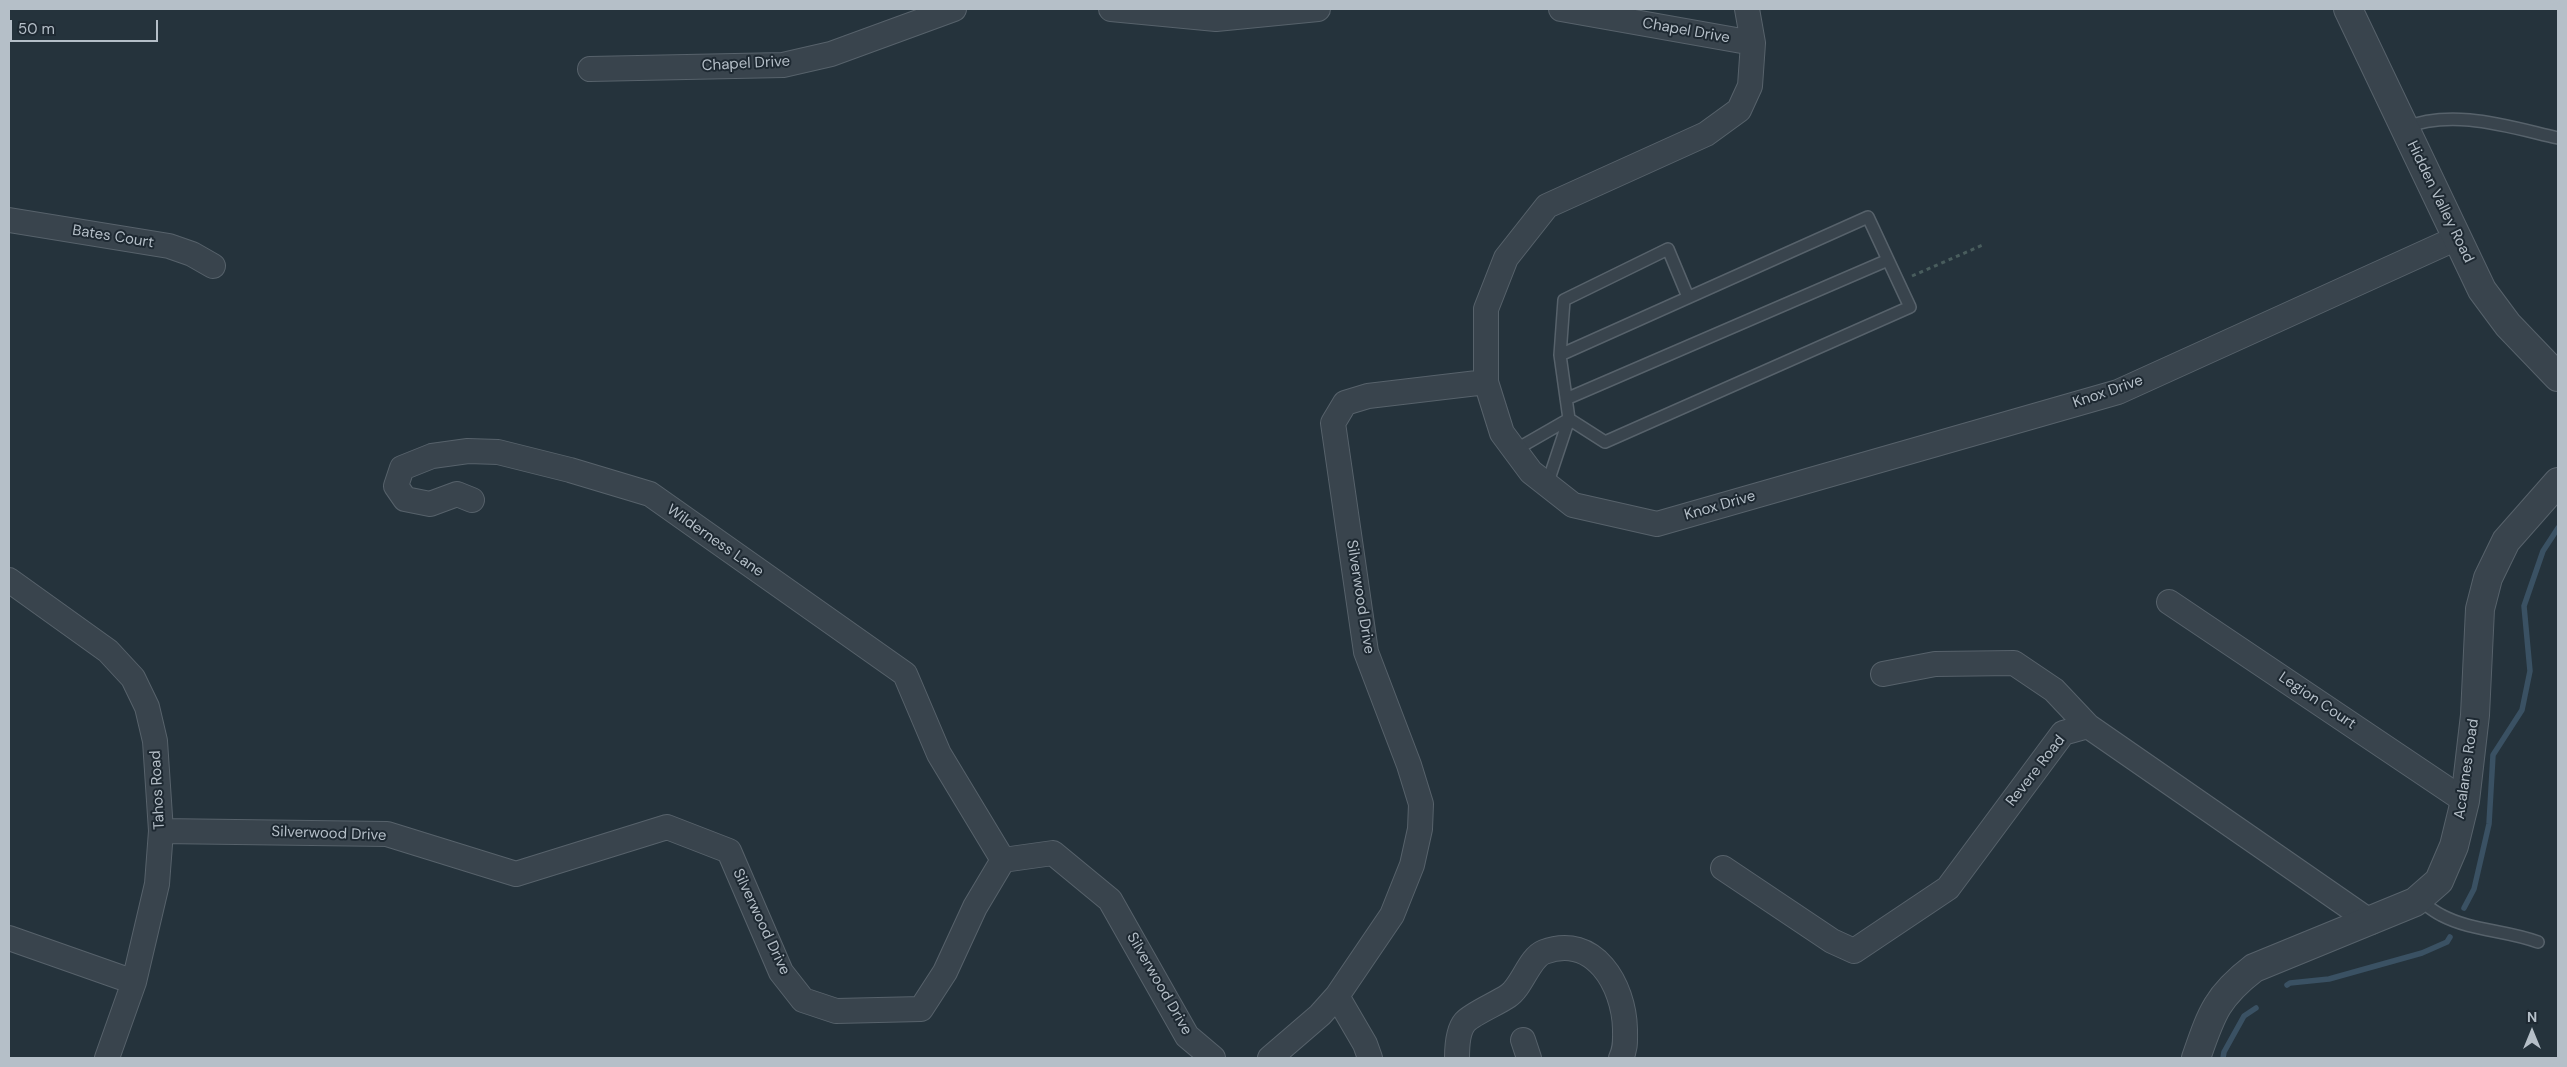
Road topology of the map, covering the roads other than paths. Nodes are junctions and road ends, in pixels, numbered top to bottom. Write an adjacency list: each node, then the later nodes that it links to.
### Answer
1 (954, 9): 8 (street, Chapel Drive)
2 (1110, 9): 3 (street)
3 (1318, 9)
4 (1561, 9): 7 (street, Chapel Drive)
5 (1748, 9): 7 (street, Knox Drive)
6 (2348, 9): 9 (street, Hidden Valley Road)
7 (1753, 43): 18 (street, Knox Drive)
8 (590, 69)
9 (2404, 128): 10 (lane); 12 (street, Hidden Valley Road)
10 (2558, 138)
11 (9, 220): 14 (street, Bates Court)
12 (2457, 238): 17 (street, Hidden Valley Road); 23 (street, Knox Drive)
13 (1888, 260): 15 (lane); 19 (lane); 20 (lane)
14 (213, 266)
15 (1688, 297): 16 (lane); 16 (lane)
16 (1560, 356): 19 (lane)
17 (2558, 377)
18 (1486, 382): 21 (street, Knox Drive); 38 (street, Silverwood Drive)
19 (1566, 399): 20 (lane)
20 (1569, 419): 21 (lane); 23 (lane)
21 (1515, 450): 23 (street, Knox Drive)
22 (2558, 482): 29 (street, Acalanes Road)
23 (1547, 485)
24 (472, 500): 31 (street, Wilderness Lane)
25 (9, 580): 30 (street, Tahos Road)
26 (2169, 602): 29 (street, Legion Court)
27 (1883, 674): 28 (street)
28 (2088, 726): 32 (street, Revere Road); 34 (street)
29 (2465, 801): 33 (street, Acalanes Road)
30 (161, 831): 31 (street, Silverwood Drive); 37 (street, Tahos Road)
31 (1003, 860): 40 (street, Silverwood Drive)
32 (1723, 868)
33 (2419, 900): 34 (street, Acalanes Road); 36 (lane)
34 (2371, 922): 45 (street, Acalanes Road)
35 (9, 938): 37 (street)
36 (2538, 942)
37 (134, 982): 39 (street, Tahos Road)
38 (1337, 996): 41 (street, Silverwood Drive); 42 (street)
39 (108, 1058)
40 (1213, 1058)
41 (1270, 1058)
42 (1370, 1058)
43 (1456, 1058): 44 (street)
44 (1621, 1058)
45 (2196, 1058)

